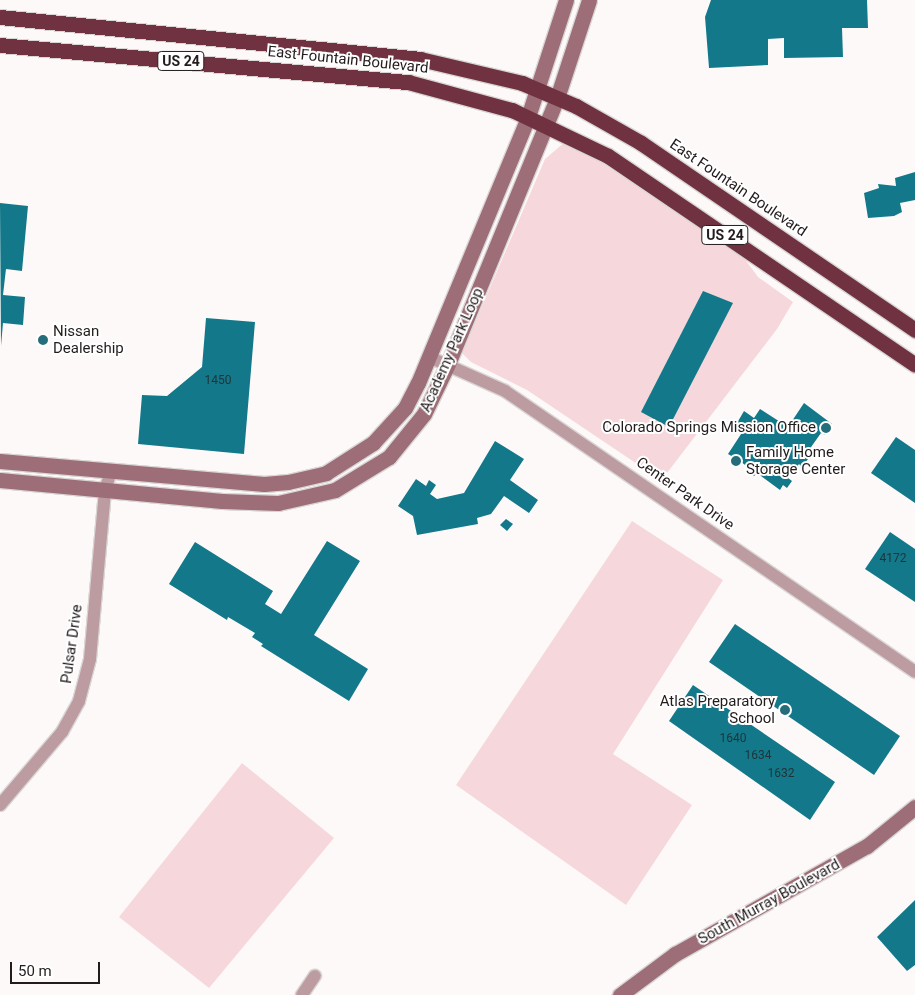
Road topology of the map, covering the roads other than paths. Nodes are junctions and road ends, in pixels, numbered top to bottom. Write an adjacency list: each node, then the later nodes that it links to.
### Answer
1 (566, 0): 5 (street, Academy Park Loop)
2 (589, 0): 6 (street, Academy Park Loop)
3 (0, 17): 5 (highway, East Fountain Boulevard / US 24)
4 (0, 45): 7 (highway, East Fountain Boulevard / US 24)
5 (537, 89): 6 (highway, East Fountain Boulevard / US 24); 7 (street, Academy Park Loop)
6 (557, 98): 8 (street, Academy Park Loop); 9 (highway, East Fountain Boulevard / US 24)
7 (528, 117): 8 (highway, East Fountain Boulevard / US 24); 10 (street, Academy Park Loop)
8 (546, 125): 11 (street, Academy Park Loop); 12 (highway, East Fountain Boulevard / US 24)
9 (915, 330)
10 (429, 357): 11 (street, Center Park Drive); 14 (street, Academy Park Loop)
11 (448, 364): 16 (street, Academy Park Loop); 17 (street, Center Park Drive)
12 (915, 365)
13 (0, 461): 14 (street, Academy Park Loop)
14 (106, 472): 16 (street, Pulsar Drive)
15 (0, 480): 16 (street, Academy Park Loop)
16 (105, 490): 18 (street, Pulsar Drive)
17 (915, 672)
18 (0, 805)
19 (915, 807): 22 (street, South Murray Boulevard)
20 (315, 976): 21 (street)
21 (302, 995)
22 (620, 995)

